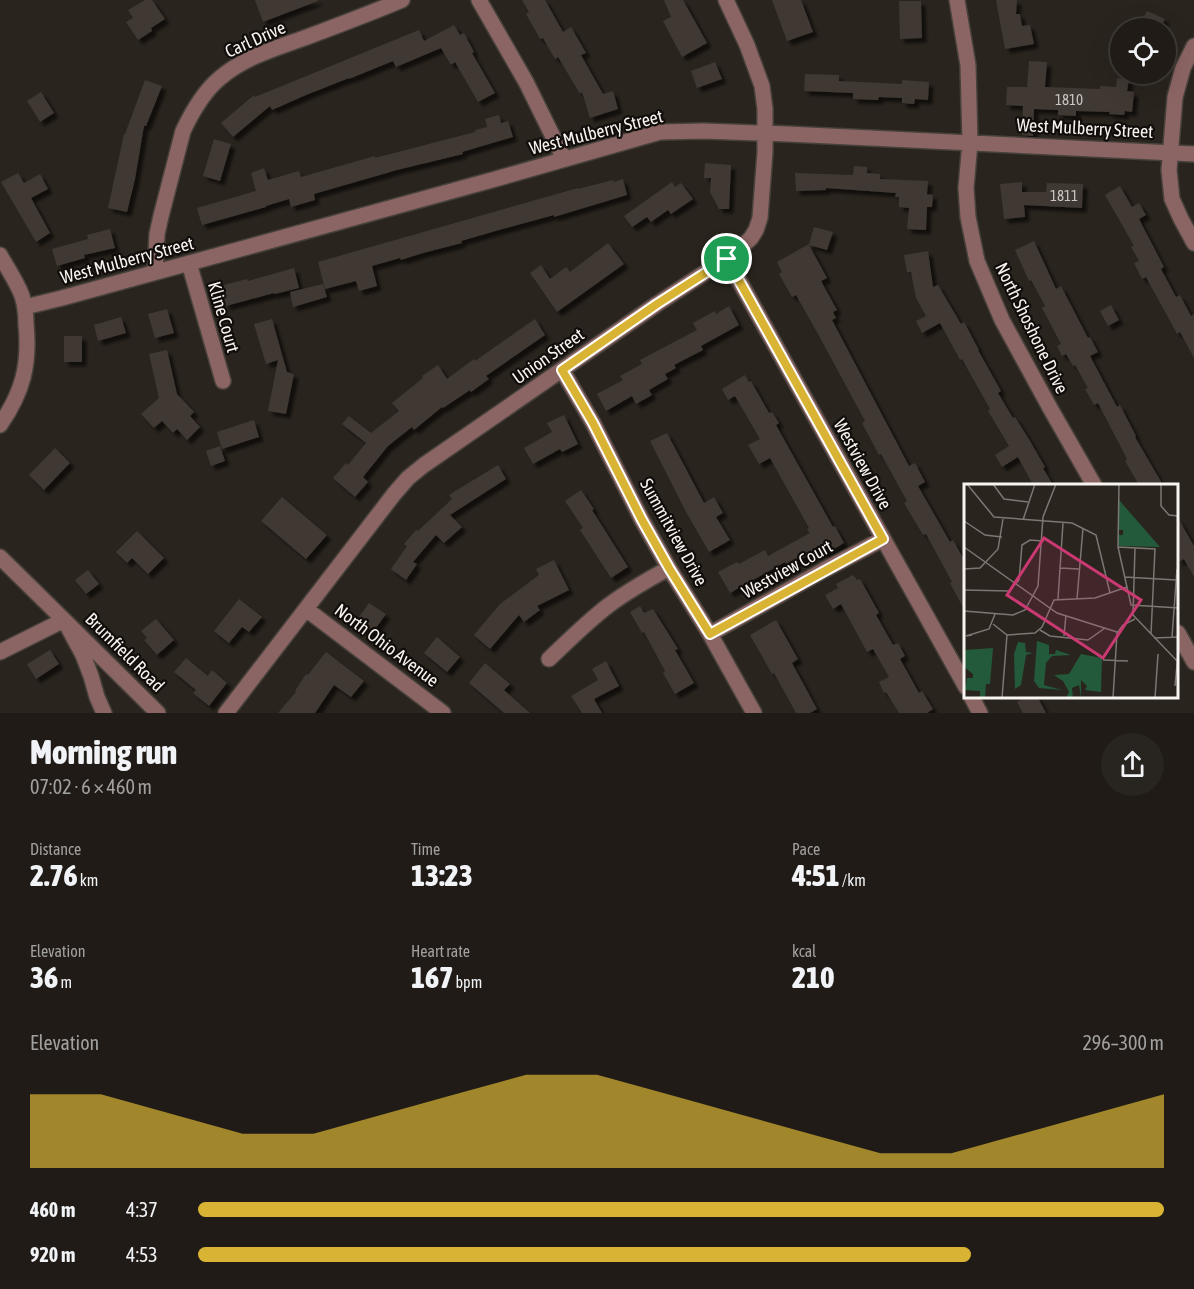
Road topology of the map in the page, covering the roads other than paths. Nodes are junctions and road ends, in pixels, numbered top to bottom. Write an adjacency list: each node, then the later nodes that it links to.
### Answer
1 (402, 0): 15 (street, Carl Drive)
2 (479, 0): 10 (street)
3 (726, 0): 6 (street, Union Street)
4 (957, 0): 7 (street, North Shoshone Drive)
5 (1194, 46): 8 (street)
6 (766, 133): 7 (street, West Mulberry Street); 10 (street, West Mulberry Street); 13 (street, Union Street)
7 (970, 142): 8 (street, West Mulberry Street); 20 (street, North Shoshone Drive)
8 (1171, 152): 9 (street, West Mulberry Street); 11 (street)
9 (1194, 154)
10 (564, 159): 14 (street, West Mulberry Street)
11 (1194, 243)
12 (0, 255): 16 (street)
13 (727, 259): 17 (street, Union Street); 21 (street, Westview Drive)
14 (189, 263): 15 (street, West Mulberry Street); 18 (street, Kline Court)
15 (155, 272): 16 (street, West Mulberry Street)
16 (25, 306): 19 (street)
17 (562, 370): 23 (street, Summitview Drive); 24 (street, Union Street)
18 (223, 381)
19 (0, 425)
20 (1093, 484)
21 (883, 539): 26 (street, Westview Court); 31 (street, Westview Drive)
22 (0, 557): 25 (street, Brumfield Road)
23 (669, 568): 26 (street, Summitview Drive); 29 (street)
24 (306, 609): 35 (street, Union Street); 36 (street, North Ohio Avenue)
25 (64, 620): 28 (street); 33 (street); 34 (street, Brumfield Road)
26 (710, 634): 37 (street, Summitview Drive)
27 (1179, 635): 30 (street)
28 (0, 652)
29 (549, 659)
30 (1194, 662)
31 (964, 683)
32 (972, 698): 38 (street)
33 (104, 713)
34 (158, 713)
35 (226, 713)
36 (443, 713)
37 (754, 713)
38 (980, 713)

